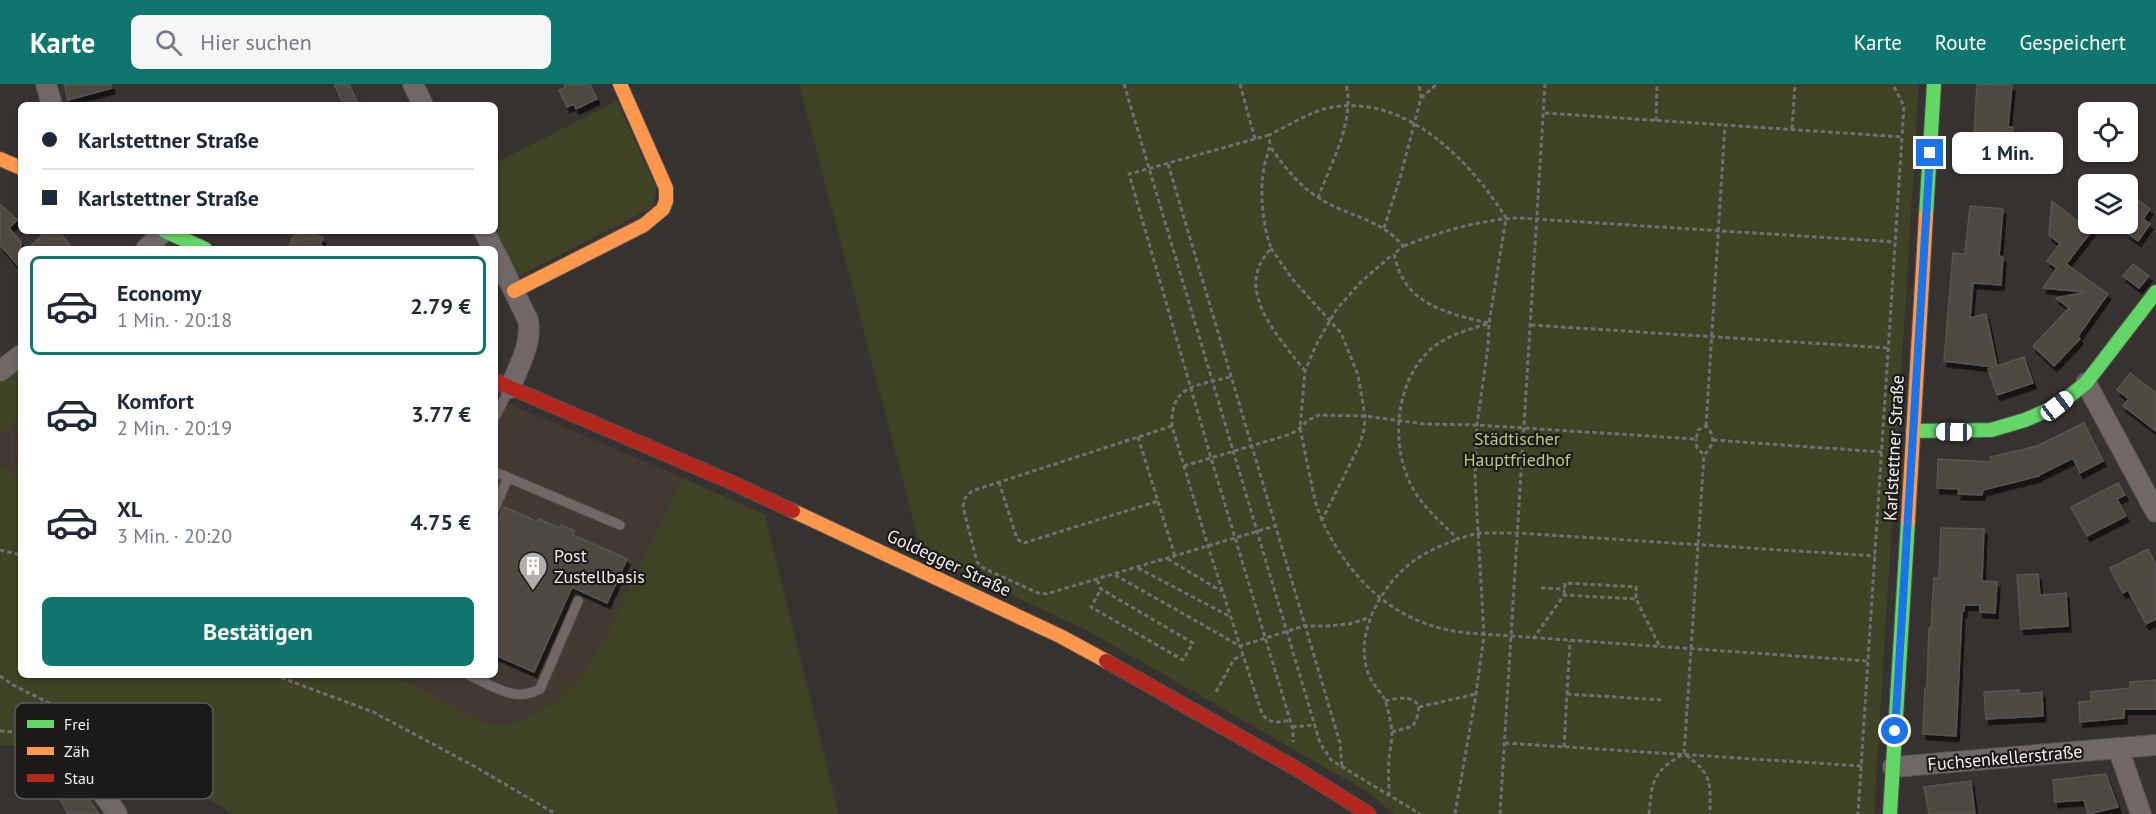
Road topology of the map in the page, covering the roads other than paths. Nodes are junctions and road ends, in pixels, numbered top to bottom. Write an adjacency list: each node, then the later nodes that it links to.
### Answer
1 (46, 84): 5 (street)
2 (413, 84): 6 (street)
3 (620, 84): 14 (street)
4 (1934, 84): 21 (street, Karlstettner Straße)
5 (51, 102)
6 (422, 102)
7 (0, 159): 8 (street)
8 (18, 167)
9 (162, 234): 11 (street)
10 (172, 234): 12 (street)
11 (149, 246)
12 (198, 246)
13 (498, 259): 14 (street)
14 (514, 291): 19 (street)
15 (2156, 292): 18 (street)
16 (18, 357): 17 (street)
17 (0, 371)
18 (2086, 383): 21 (street); 25 (street)
19 (502, 384): 20 (lane); 34 (street, Goldegger Straße)
20 (498, 403)
21 (1913, 431): 31 (street, Karlstettner Straße)
22 (498, 473): 23 (lane)
23 (508, 477): 24 (lane); 26 (lane)
24 (498, 501)
25 (2156, 512)
26 (620, 525)
27 (578, 601): 28 (lane)
28 (476, 678)
29 (2156, 745): 30 (street, Fuchsenkellerstraße)
30 (2118, 748): 31 (street, Fuchsenkellerstraße); 36 (street)
31 (1893, 767): 35 (street, Karlstettner Straße)
32 (107, 799): 33 (street)
33 (117, 814)
34 (1369, 814)
35 (1890, 814)
36 (2141, 814)

